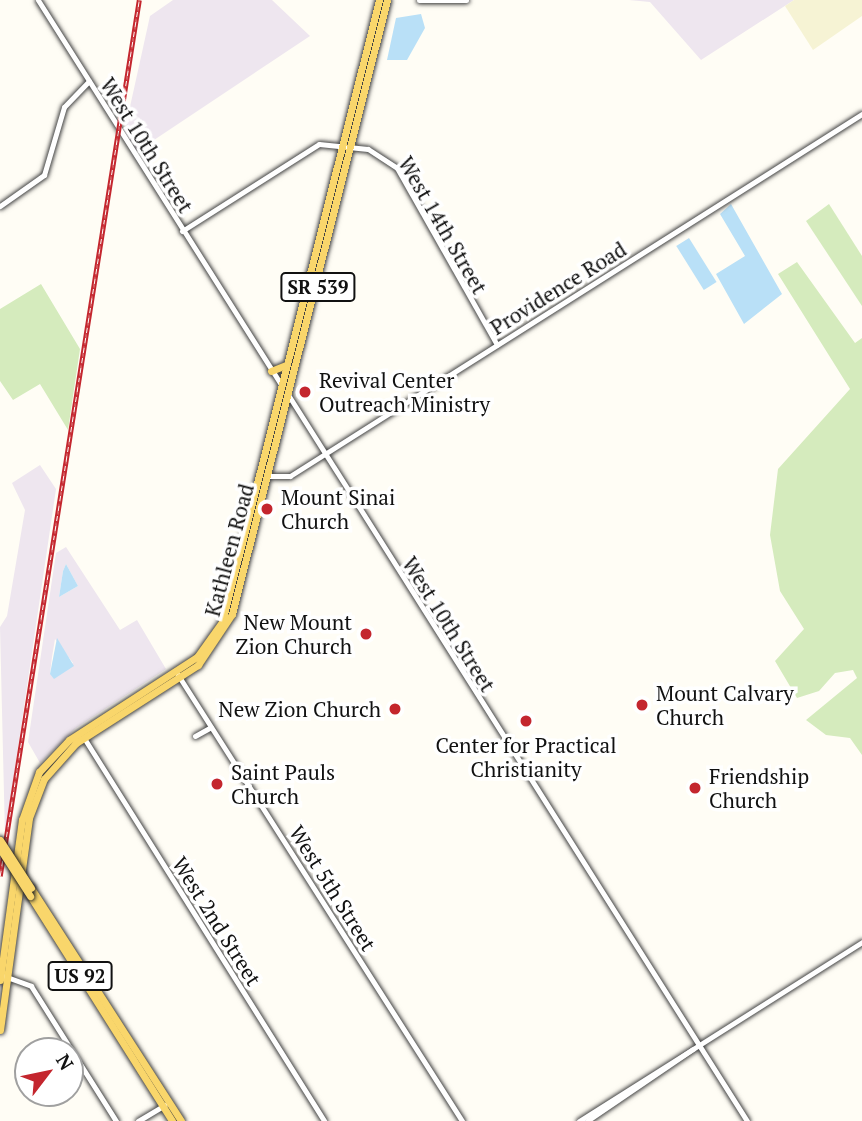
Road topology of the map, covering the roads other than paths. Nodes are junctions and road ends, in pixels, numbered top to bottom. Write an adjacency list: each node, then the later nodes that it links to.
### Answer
1 (37, 0): 7 (street, West 10th Street)
2 (379, 0): 9 (main road, Kathleen Road / SR 539)
3 (387, 0): 9 (main road, Kathleen Road / SR 539)
4 (419, 0): 5 (street)
5 (440, 0): 6 (street)
6 (466, 0)
7 (89, 81): 10 (street); 11 (street, West 10th Street)
8 (862, 114): 12 (street, Providence Road)
9 (349, 145): 11 (street); 12 (street, West 14th Street); 13 (main road, Kathleen Road / SR 539); 16 (main road, Kathleen Road / SR 539)
10 (0, 206)
11 (182, 231): 14 (street, West 10th Street)
12 (497, 345): 17 (street, Providence Road)
13 (287, 365): 14 (main road); 15 (main road, Kathleen Road / SR 539)
14 (271, 371): 15 (street, West 10th Street)
15 (281, 385): 16 (street, West 10th Street); 18 (main road, Kathleen Road / SR 539)
16 (287, 394): 17 (street, West 10th Street); 19 (main road, Kathleen Road / SR 539)
17 (325, 453): 19 (street, Providence Road); 33 (street, West 10th Street)
18 (262, 469): 20 (main road); 21 (main road, Kathleen Road / SR 539)
19 (268, 476): 20 (main road, Kathleen Road / SR 539)
20 (260, 508): 21 (main road, Kathleen Road / SR 539)
21 (179, 675): 22 (street, West 5th Street); 23 (main road, Kathleen Road / SR 539); 23 (main road, Kathleen Road / SR 539)
22 (211, 727): 24 (street); 41 (street, West 5th Street)
23 (83, 735): 29 (main road, Kathleen Road / SR 539); 29 (main road, Kathleen Road / SR 539); 40 (street, West 2nd Street)
24 (195, 736)
25 (0, 839): 27 (main road, US 92, bridge)
26 (0, 849): 27 (main road, US 92, bridge)
27 (31, 892): 30 (main road, US 92); 32 (main road, US 92)
28 (862, 942): 33 (street)
29 (3, 977): 31 (main road, Kathleen Road / SR 539); 36 (street)
30 (110, 1024): 32 (main road); 35 (main road, US 92)
31 (0, 1030)
32 (122, 1030): 35 (main road, US 92)
33 (699, 1045): 34 (street); 44 (street, West 10th Street)
34 (692, 1049): 42 (street); 43 (street)
35 (166, 1105): 37 (street); 38 (main road, US 92); 39 (main road, US 92)
36 (116, 1121)
37 (138, 1121)
38 (172, 1121)
39 (181, 1121)
40 (324, 1121)
41 (462, 1121)
42 (579, 1121)
43 (587, 1121)
44 (747, 1121)

